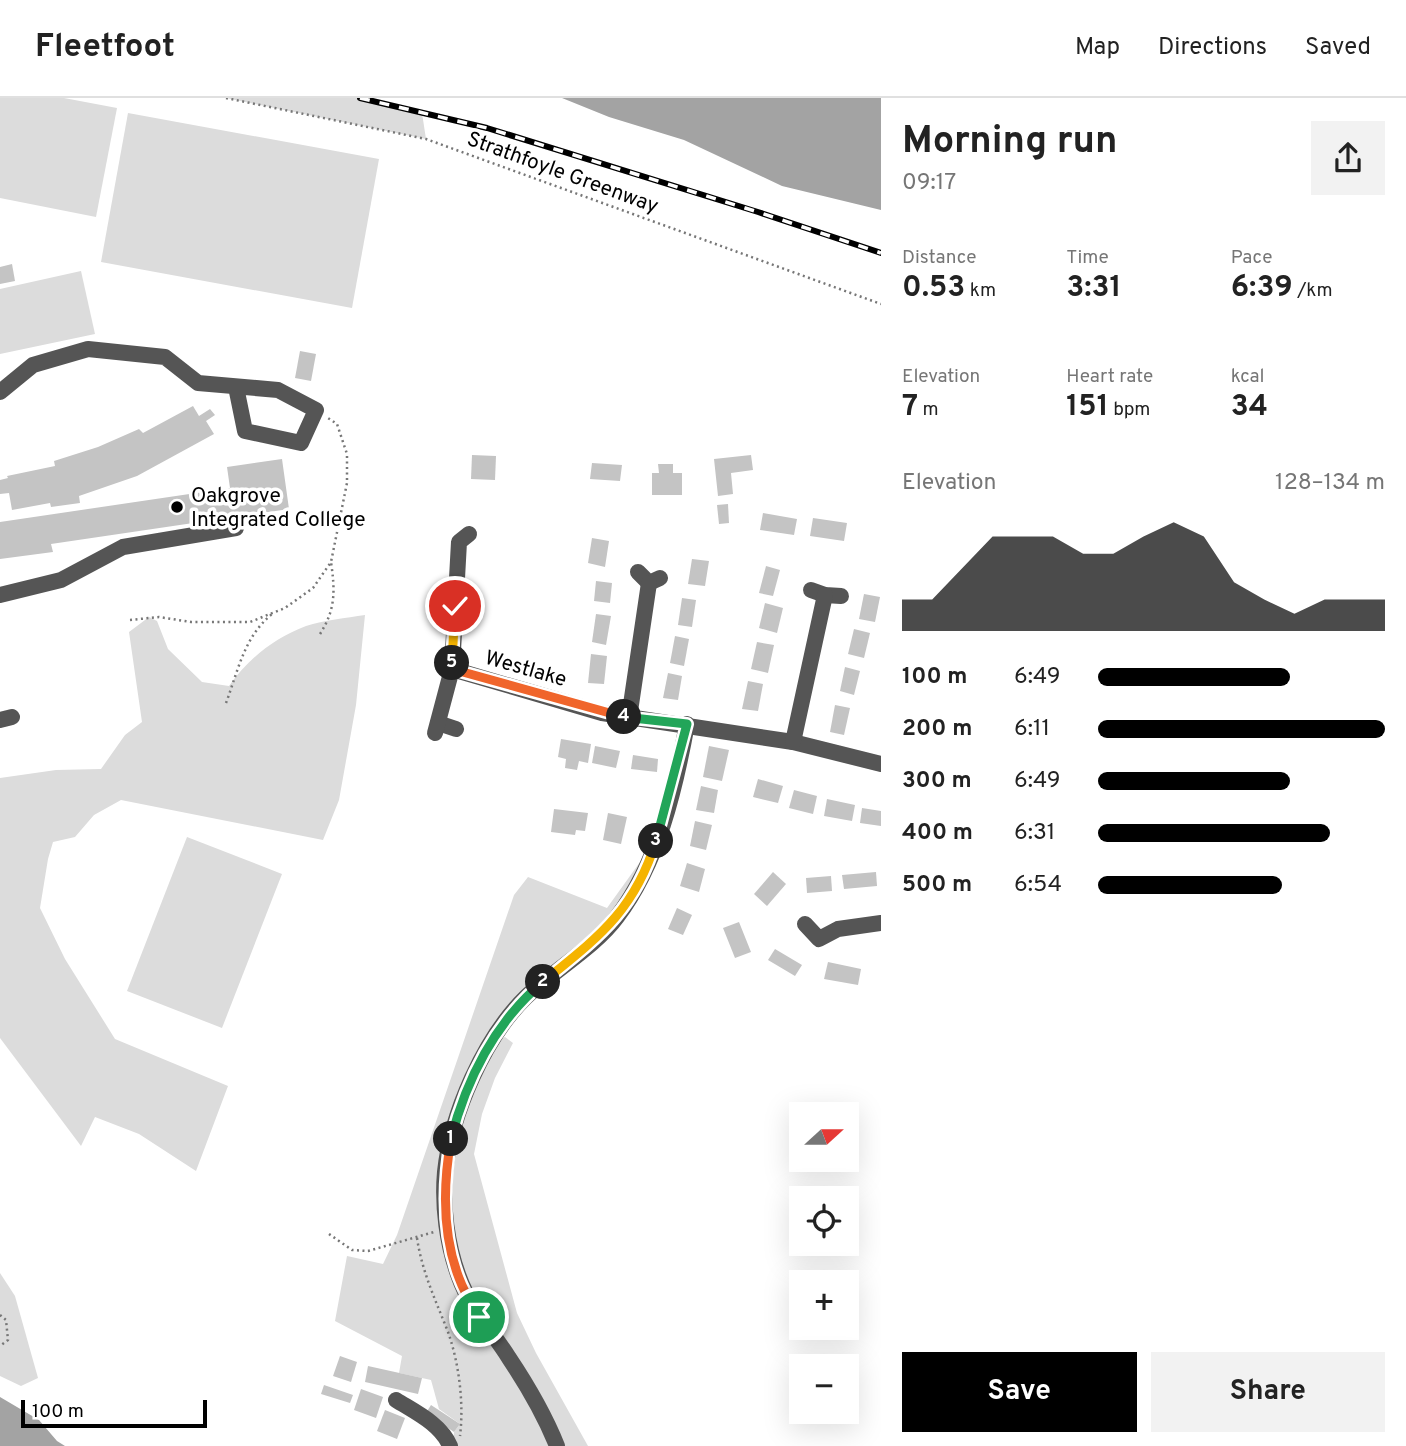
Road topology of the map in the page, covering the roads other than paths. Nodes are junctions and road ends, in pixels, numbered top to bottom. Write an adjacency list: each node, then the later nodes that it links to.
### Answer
1 (236, 387): 1 (street); 2 (street)
2 (0, 392)
3 (236, 528): 7 (street)
4 (459, 536): 8 (street, Westlake)
5 (649, 578): 9 (street)
6 (826, 593): 12 (street)
7 (0, 595)
8 (450, 676): 9 (street, Westlake); 11 (street)
9 (629, 718): 10 (street, Westlake)
10 (687, 724): 12 (street, Westlake); 18 (street)
11 (456, 729)
12 (793, 742): 13 (street, Westlake)
13 (881, 764)
14 (881, 923): 15 (street)
15 (805, 924)
16 (396, 1400): 17 (street)
17 (455, 1445)
18 (557, 1446)

